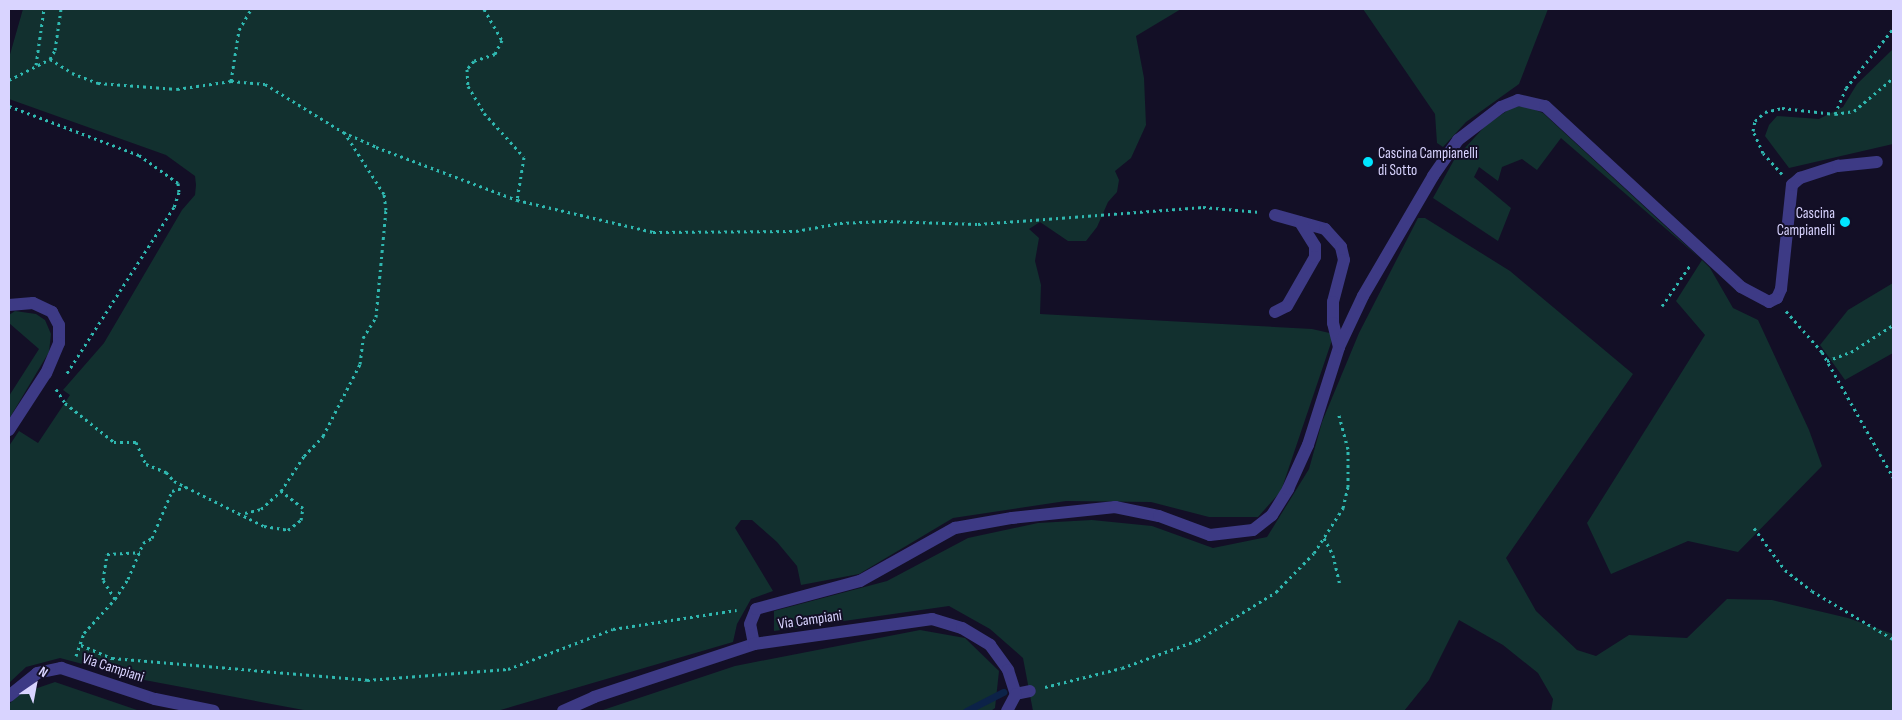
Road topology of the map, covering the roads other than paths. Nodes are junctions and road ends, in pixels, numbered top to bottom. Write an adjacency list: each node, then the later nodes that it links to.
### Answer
1 (1877, 162): 6 (street)
2 (1275, 215): 3 (street)
3 (1300, 222): 5 (street); 6 (street)
4 (9, 305): 7 (street)
5 (1276, 312)
6 (1339, 347): 8 (street)
7 (9, 430)
8 (754, 644): 10 (street, Via Campiani); 13 (street, Via Campiani)
9 (1030, 691): 10 (street)
10 (1016, 694): 14 (street)
11 (9, 696): 12 (street, Via Campiani)
12 (214, 711)
13 (563, 711)
14 (1007, 711)

